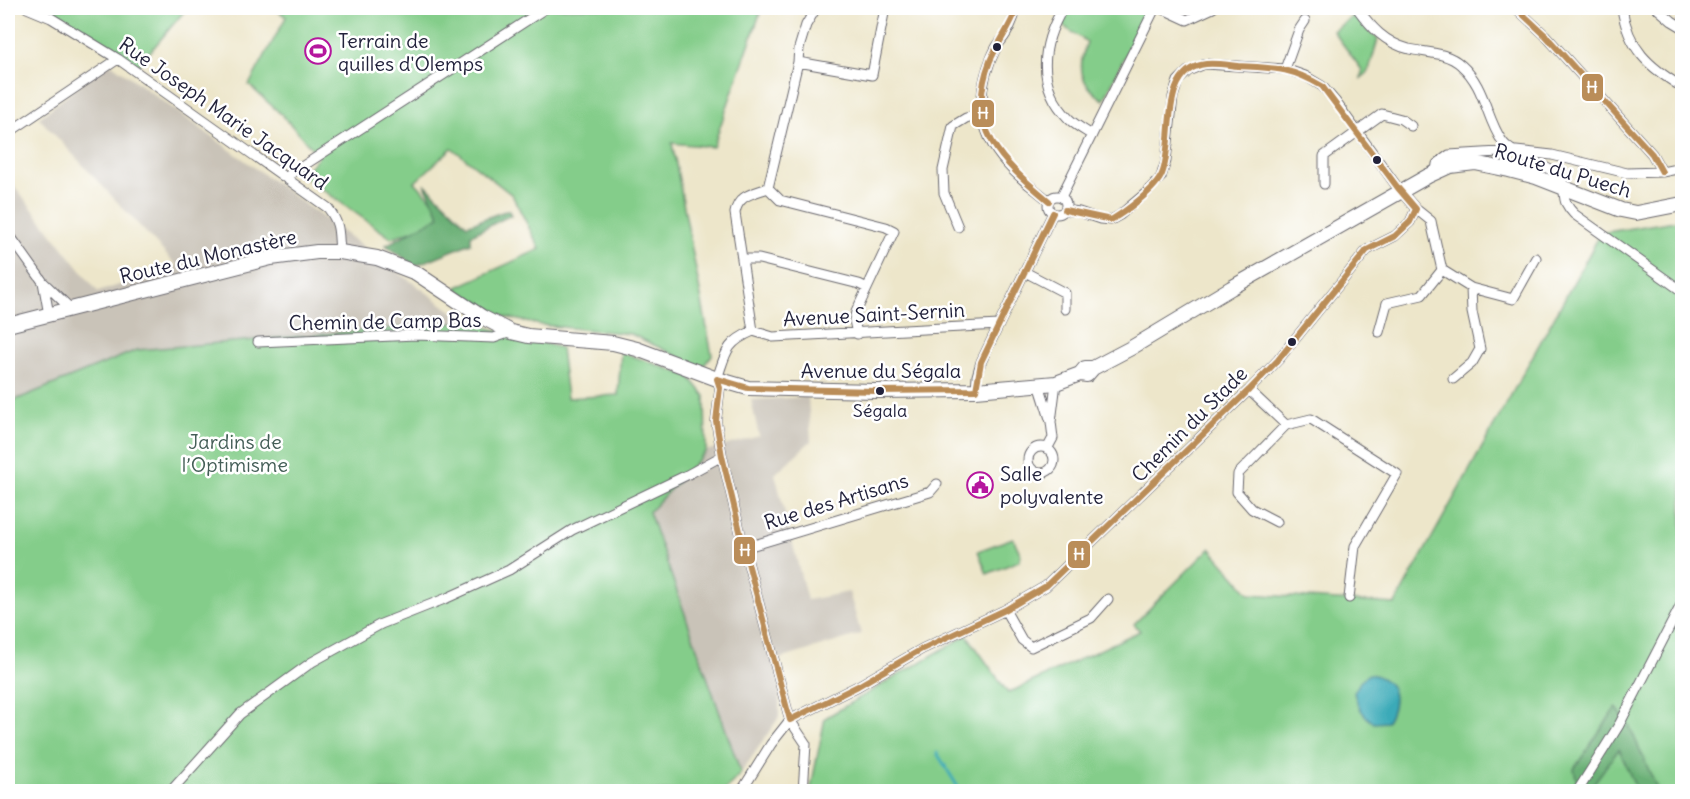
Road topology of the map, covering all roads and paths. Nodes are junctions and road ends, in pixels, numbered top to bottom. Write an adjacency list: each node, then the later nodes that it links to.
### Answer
1 (27, 8): 16 (street, Rue Joseph Marie Jacquard)
2 (546, 8): 29 (street)
3 (816, 8): 17 (street)
4 (885, 8): 17 (street)
5 (1017, 8): 20 (street)
6 (1063, 8): 24 (street)
7 (1155, 8): 24 (street)
8 (1161, 8): 9 (street)
9 (1213, 8)
10 (1357, 8): 25 (street)
11 (1516, 8): 28 (street)
12 (1622, 8): 19 (street)
13 (1657, 8): 15 (street)
14 (1305, 21): 18 (street)
15 (1683, 27)
16 (118, 59): 23 (street); 29 (street, Rue Joseph Marie Jacquard)
17 (798, 62): 31 (street)
18 (1285, 69): 22 (street); 38 (street)
19 (1683, 87)
20 (981, 114): 35 (street); 40 (street)
21 (1411, 126): 22 (street)
22 (1358, 132): 30 (street); 33 (street)
23 (8, 133)
24 (1092, 135): 34 (street)
25 (1516, 152): 27 (street); 28 (street); 32 (street)
26 (1683, 168): 28 (street)
27 (1436, 172): 32 (street, Route du Puech); 33 (street, Route du Puech)
28 (1662, 172)
29 (286, 177): 42 (street, Rue Joseph Marie Jacquard)
30 (1324, 184)
31 (768, 188): 44 (street); 48 (street)
32 (1565, 188): 36 (street, Route du Puech); 50 (street)
33 (1401, 191): 37 (street); 63 (street, Avenue du Ségala)
34 (1061, 197): 35 (street); 38 (street)
35 (1049, 201): 39 (street)
36 (1683, 204)
37 (1416, 209): 45 (street); 66 (street, Chemin du Stade)
38 (1065, 210): 39 (street)
39 (1053, 213): 46 (street)
40 (958, 226)
41 (8, 233): 47 (street)
42 (340, 252): 51 (street, Route du Monastère); 57 (street, Route du Monastère)
43 (1536, 258): 49 (street)
44 (742, 259): 48 (street); 56 (street)
45 (1442, 270): 49 (street); 58 (street)
46 (1025, 272): 52 (street); 55 (street)
47 (43, 282): 51 (street); 53 (street)
48 (867, 288): 59 (street)
49 (1471, 288): 62 (street)
50 (1683, 291)
51 (71, 309): 53 (street, Route du Monastère)
52 (1065, 309)
53 (49, 315): 54 (street, Route du Monastère)
54 (8, 325)
55 (999, 325): 59 (street, Avenue Saint-Sernin); 65 (street)
56 (753, 331): 59 (street, Avenue Saint-Sernin); 61 (street)
57 (511, 332): 60 (street, Chemin de Camp Bas); 61 (street, Route du Monastère)
58 (1379, 332)
59 (857, 334)
60 (258, 342)
61 (717, 379): 65 (street, Avenue du Ségala); 70 (street)
62 (1453, 379)
63 (1056, 382): 64 (street, Avenue du Ségala); 67 (street)
64 (1039, 384): 65 (street, Avenue du Ségala); 67 (street)
65 (976, 390)
66 (1249, 390): 68 (street); 77 (street, Chemin du Stade)
67 (1051, 422): 69 (street)
68 (1286, 425): 72 (street); 75 (street)
69 (1047, 448)
70 (722, 456): 73 (street); 79 (street)
71 (937, 484): 73 (street, Rue des Artisans)
72 (1277, 522)
73 (744, 548): 78 (street)
74 (1108, 598): 77 (street)
75 (1349, 598)
76 (1683, 603): 82 (street)
77 (1005, 610): 78 (street, Chemin du Stade)
78 (790, 720): 80 (street, Chemin du Stade); 81 (street)
79 (170, 792)
80 (741, 792)
81 (803, 792)
82 (1577, 792)

